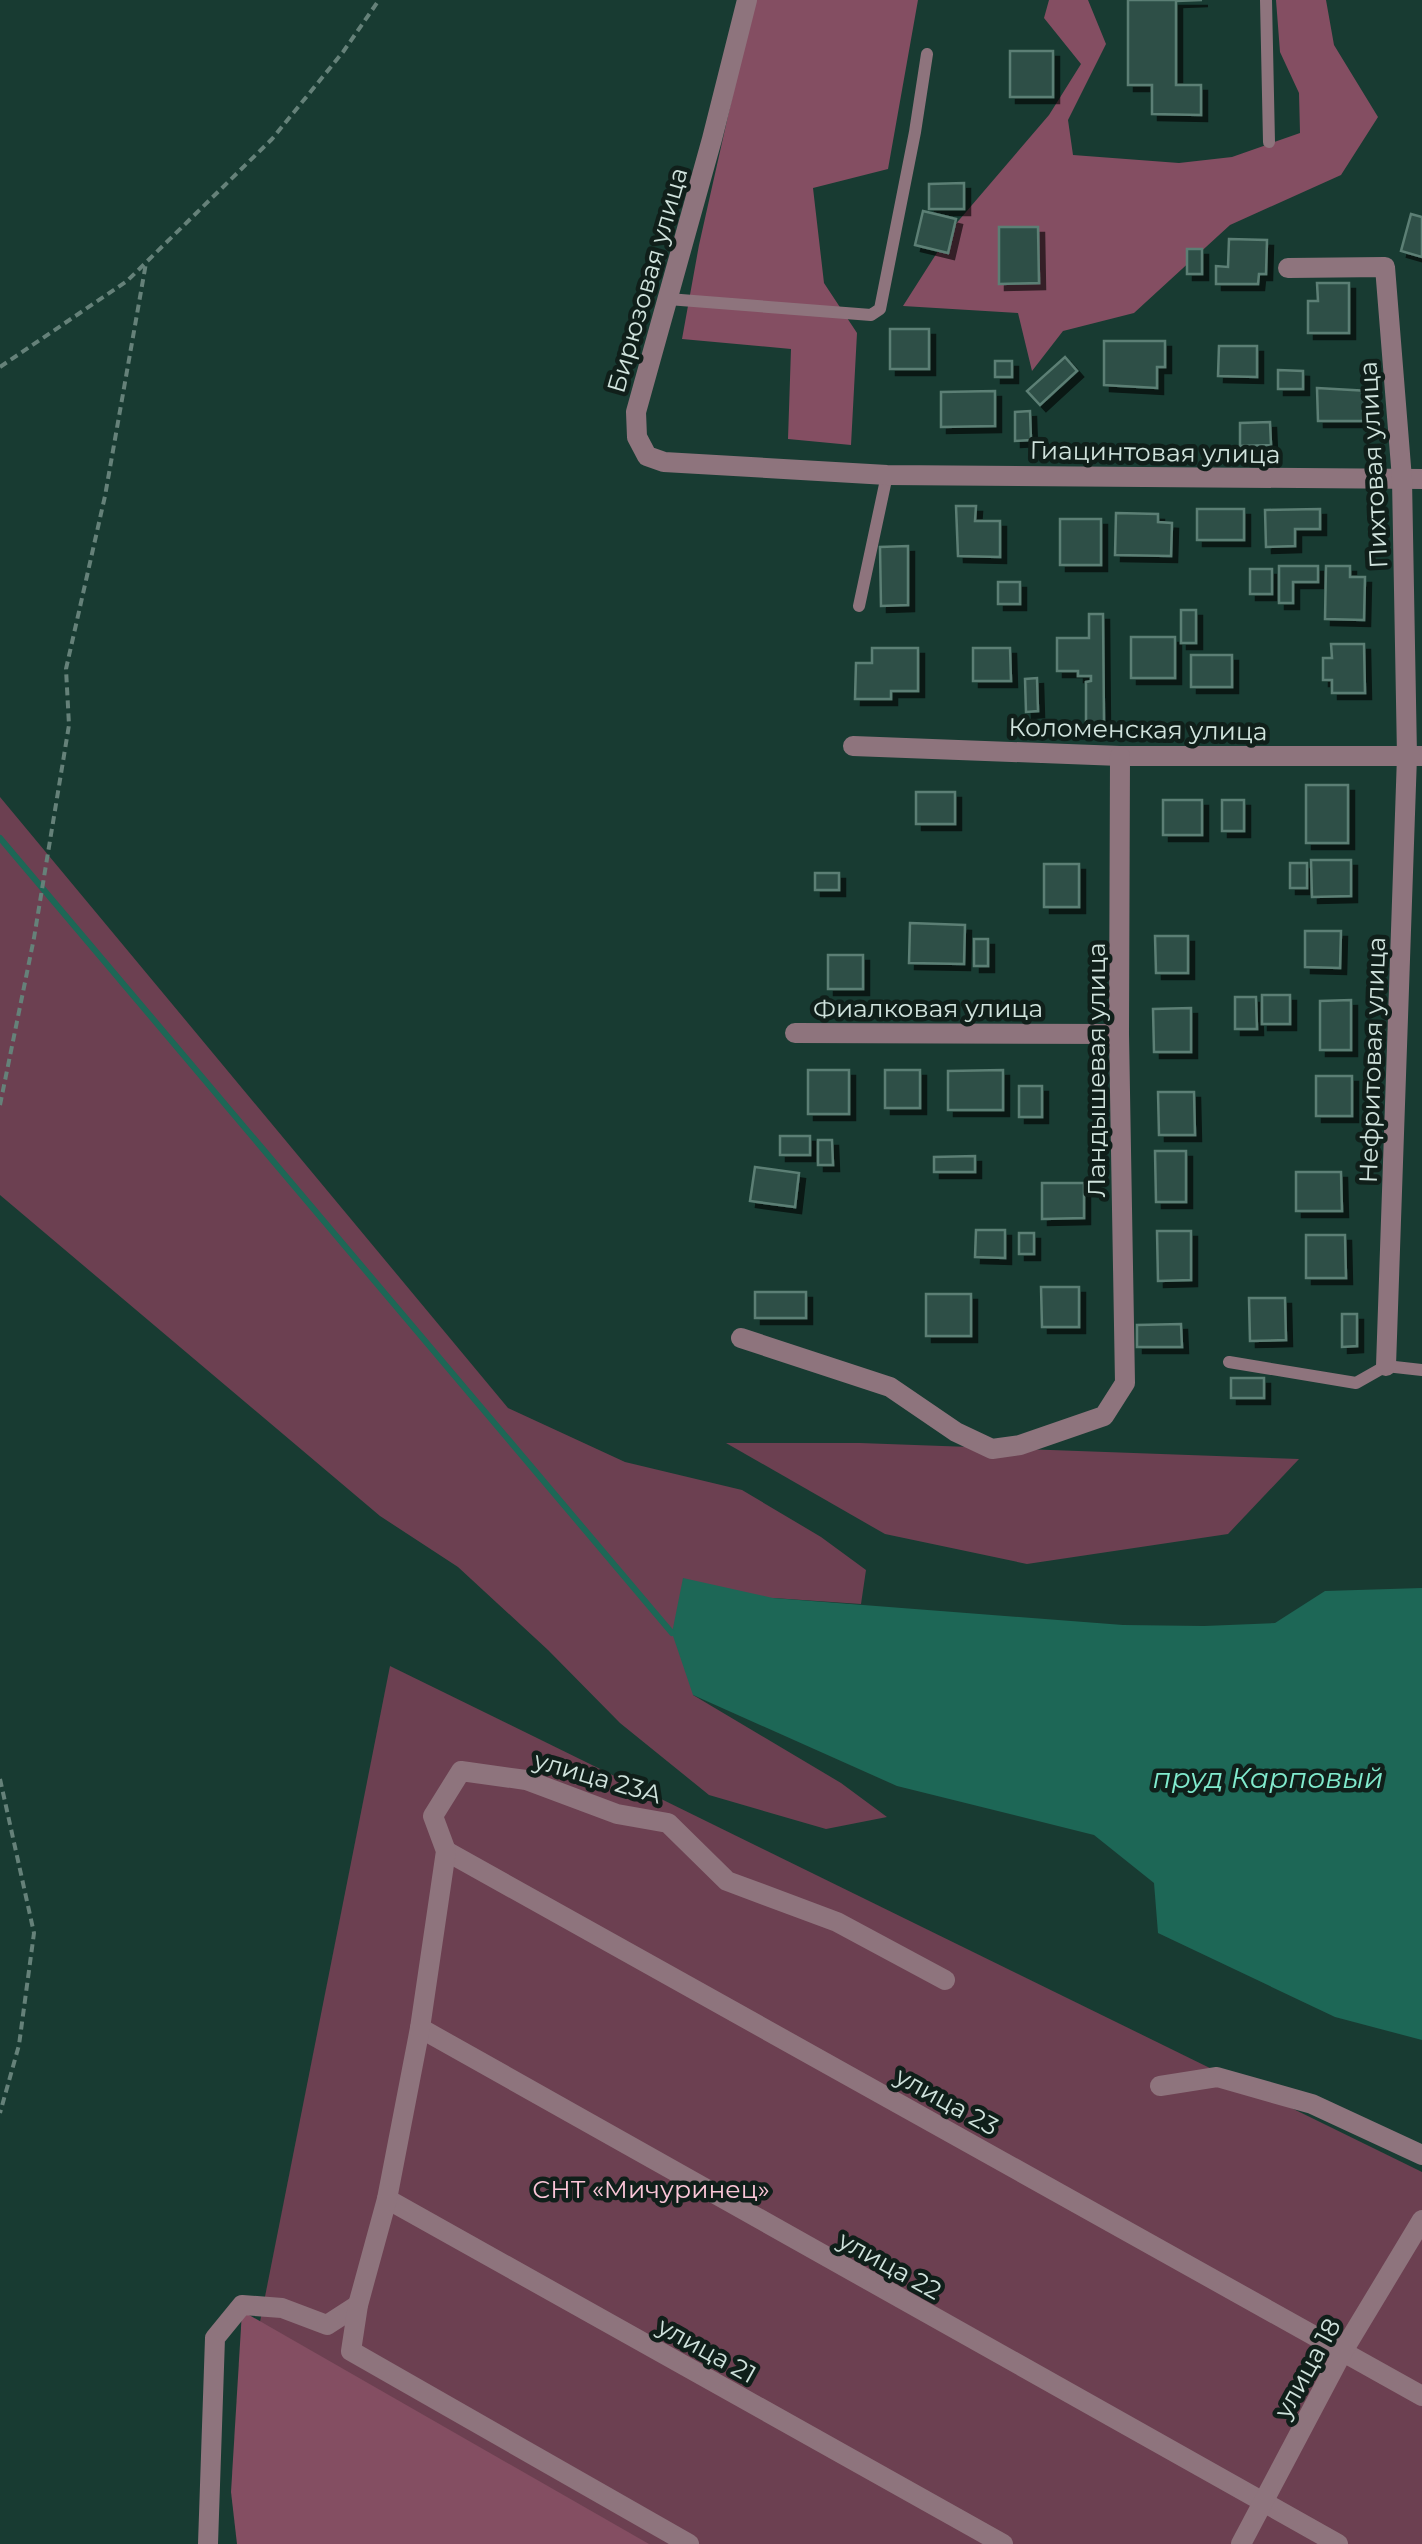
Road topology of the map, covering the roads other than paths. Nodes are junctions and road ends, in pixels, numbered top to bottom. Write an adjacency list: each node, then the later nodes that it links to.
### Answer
1 (747, 0): 6 (street, Бирюзовая улица)
2 (1266, 0): 4 (lane)
3 (926, 54): 6 (lane)
4 (1268, 142)
5 (1288, 268): 8 (street, Пихтовая улица)
6 (668, 298): 7 (street, Бирюзовая улица)
7 (886, 475): 8 (street, Гиацинтовая улица); 9 (lane)
8 (1412, 480): 12 (street, Пихтовая улица)
9 (859, 606)
10 (853, 746): 11 (street, Коломенская улица)
11 (1120, 756): 12 (street, Коломенская улица); 14 (street, Ландышевая улица)
12 (1415, 756): 17 (street, Нефритовая улица)
13 (796, 1032): 14 (street, Фиалковая улица)
14 (1119, 1034): 15 (street, Ландышевая улица)
15 (740, 1338)
16 (1229, 1362): 17 (lane)
17 (1386, 1366): 18 (lane)
18 (1422, 1370)
19 (446, 1851): 20 (street, улица 23А); 21 (street); 27 (street, улица 23)
20 (945, 1980)
21 (420, 2028): 24 (street); 29 (street, улица 22)
22 (1160, 2086): 23 (street)
23 (1422, 2155)
24 (387, 2199): 26 (street); 32 (street, улица 21)
25 (1422, 2220): 27 (street, улица 18)
26 (358, 2304): 30 (street); 31 (street)
27 (1344, 2352): 28 (street, улица 23); 29 (street, улица 18)
28 (1422, 2396)
29 (1263, 2504): 33 (street, улица 18); 34 (street, улица 22)
30 (208, 2544)
31 (689, 2544)
32 (1003, 2544)
33 (1241, 2544)
34 (1338, 2544)

